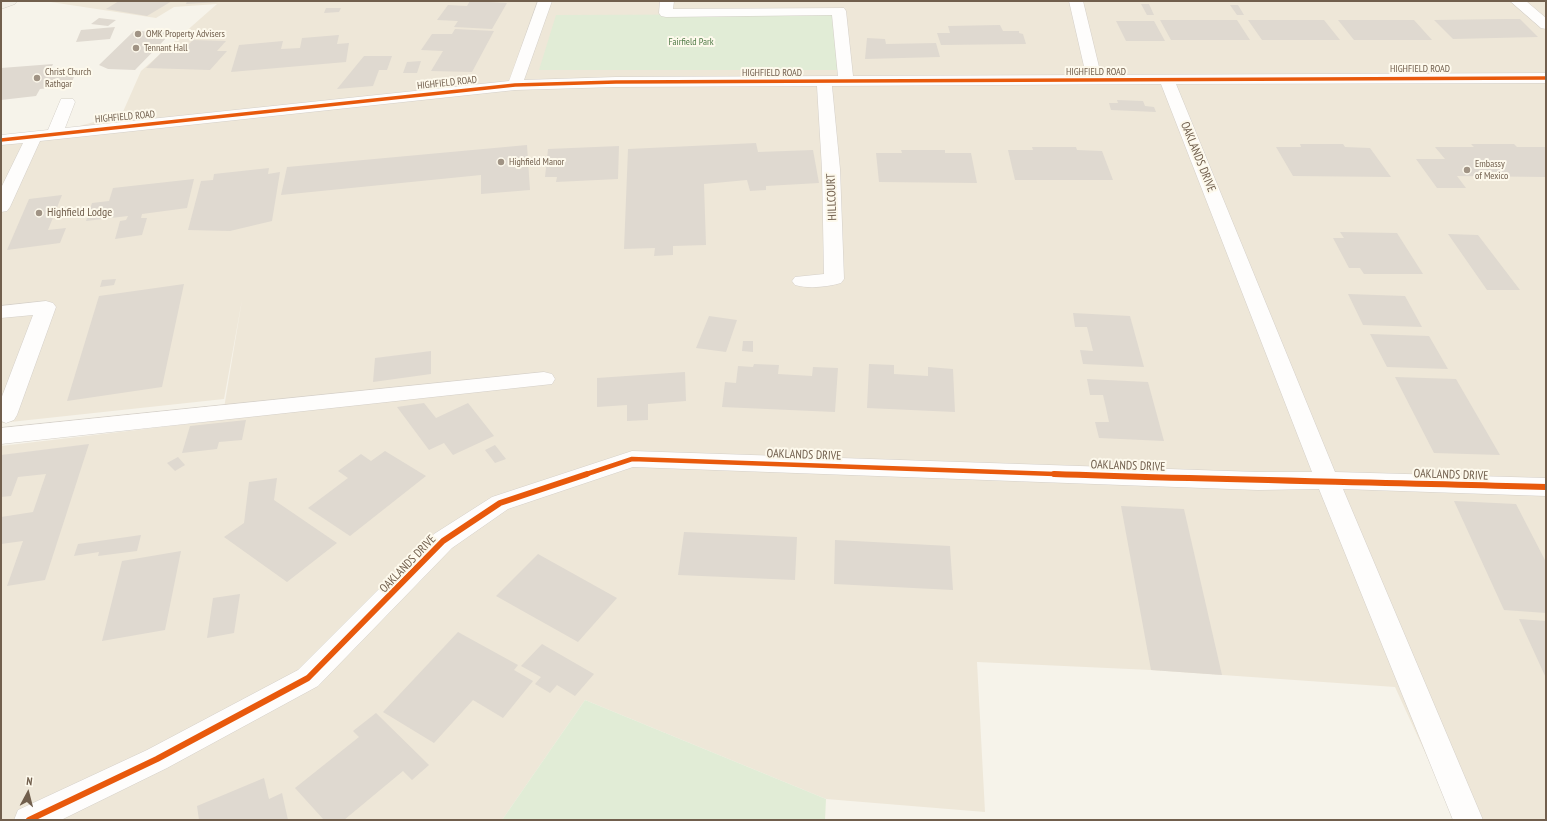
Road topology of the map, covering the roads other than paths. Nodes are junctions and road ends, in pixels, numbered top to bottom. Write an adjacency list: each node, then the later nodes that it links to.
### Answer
1 (10, 1): 5 (main road)
2 (545, 1): 14 (street)
3 (1076, 1): 11 (street)
4 (1517, 1): 7 (street)
5 (1, 5)
6 (667, 7): 13 (street)
7 (1546, 25)
8 (1530, 78): 9 (street, HIGHFIELD ROAD); 10 (street, HIGHFIELD ROAD); 15 (street)
9 (1546, 78)
10 (1167, 80): 11 (street, HIGHFIELD ROAD); 26 (street, OAKLANDS DRIVE)
11 (1095, 81): 13 (street, HIGHFIELD ROAD)
12 (824, 82): 13 (street, HIGHFIELD ROAD); 14 (street, HIGHFIELD ROAD); 21 (street, HILLCOURT)
13 (846, 82)
14 (515, 85): 17 (street, HIGHFIELD ROAD)
15 (1546, 95)
16 (67, 102): 17 (street)
17 (54, 133): 18 (street, HIGHFIELD ROAD)
18 (34, 136): 19 (street, HIGHFIELD ROAD); 20 (street)
19 (1, 140)
20 (1, 207)
21 (802, 281)
22 (1, 312): 24 (street)
23 (544, 378): 25 (street)
24 (6, 415)
25 (1, 436)
26 (1328, 480): 27 (street, OAKLANDS DRIVE); 28 (street, OAKLANDS DRIVE); 29 (street, OAKLANDS DRIVE)
27 (1546, 487)
28 (29, 820)
29 (1468, 820)

